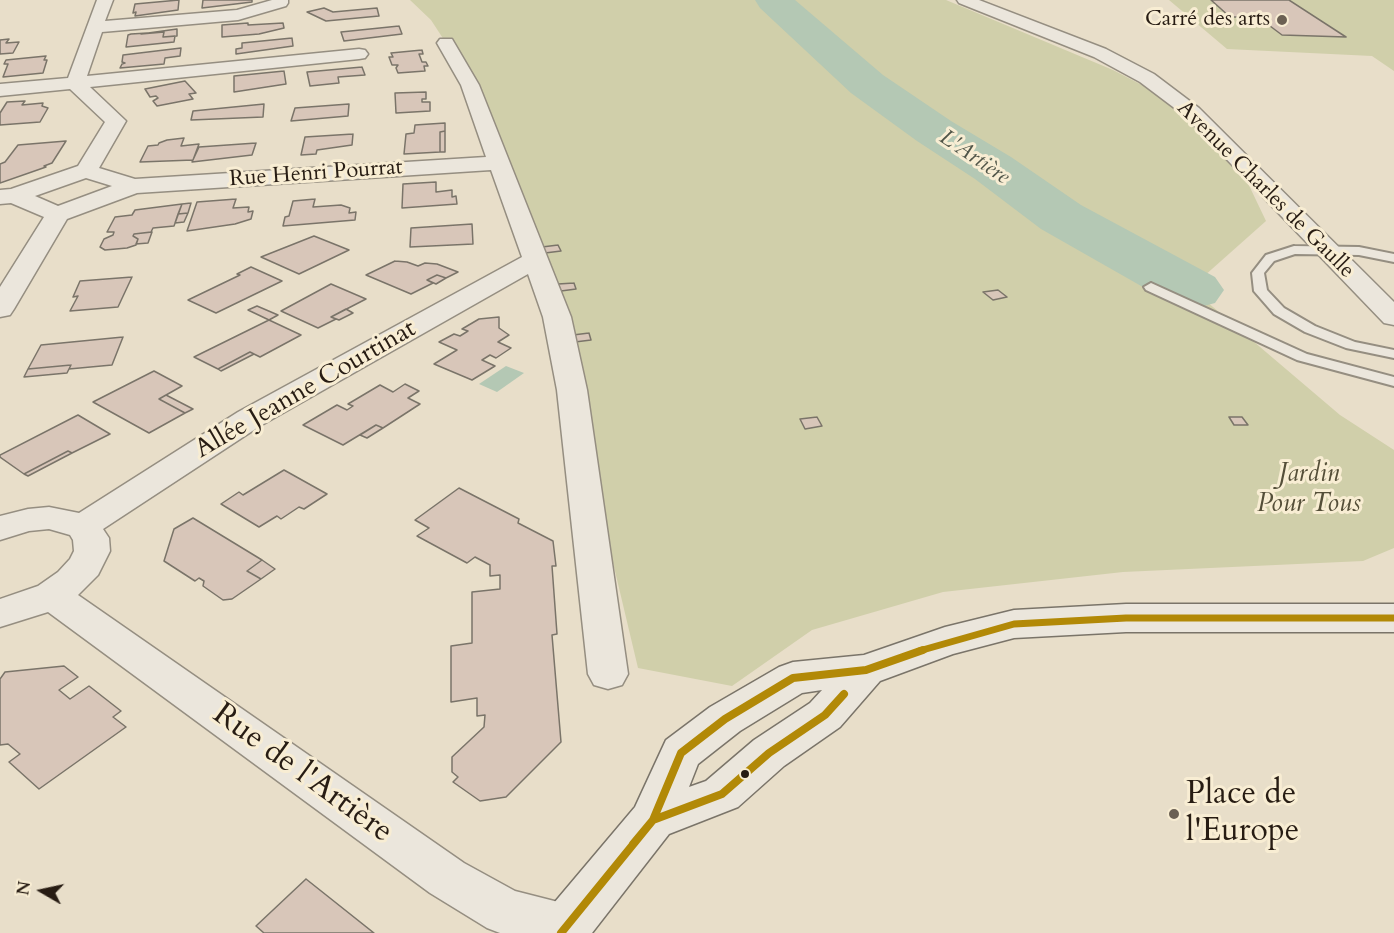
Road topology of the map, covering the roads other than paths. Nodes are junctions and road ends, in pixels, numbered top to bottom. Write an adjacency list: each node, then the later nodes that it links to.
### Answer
1 (105, 0): 4 (street)
2 (280, 0): 4 (street)
3 (965, 0): 14 (street, Avenue Charles de Gaulle)
4 (97, 27): 7 (street)
5 (446, 43): 9 (street)
6 (359, 54): 7 (street)
7 (75, 83): 8 (street); 10 (street)
8 (0, 90)
9 (498, 163): 11 (street, Rue Henri Pourrat); 16 (street)
10 (86, 171): 11 (street); 12 (street)
11 (134, 186): 13 (street)
12 (7, 196): 13 (street)
13 (58, 214): 18 (street)
14 (1325, 249): 15 (lane); 19 (street, Avenue Charles de Gaulle); 20 (lane)
15 (1394, 258)
16 (535, 260): 23 (street, Allée Jeanne Courtinat); 28 (street)
17 (1151, 286): 21 (lane)
18 (0, 309)
19 (1394, 317)
20 (1394, 354)
21 (1394, 382)
22 (0, 528): 23 (street)
23 (82, 528): 24 (street)
24 (51, 595): 25 (street); 30 (street, Rue de l'Artière)
25 (0, 613)
26 (1394, 618): 27 (street)
27 (866, 670): 29 (street); 29 (street)
28 (608, 674)
29 (653, 820): 30 (street)
30 (564, 930)

